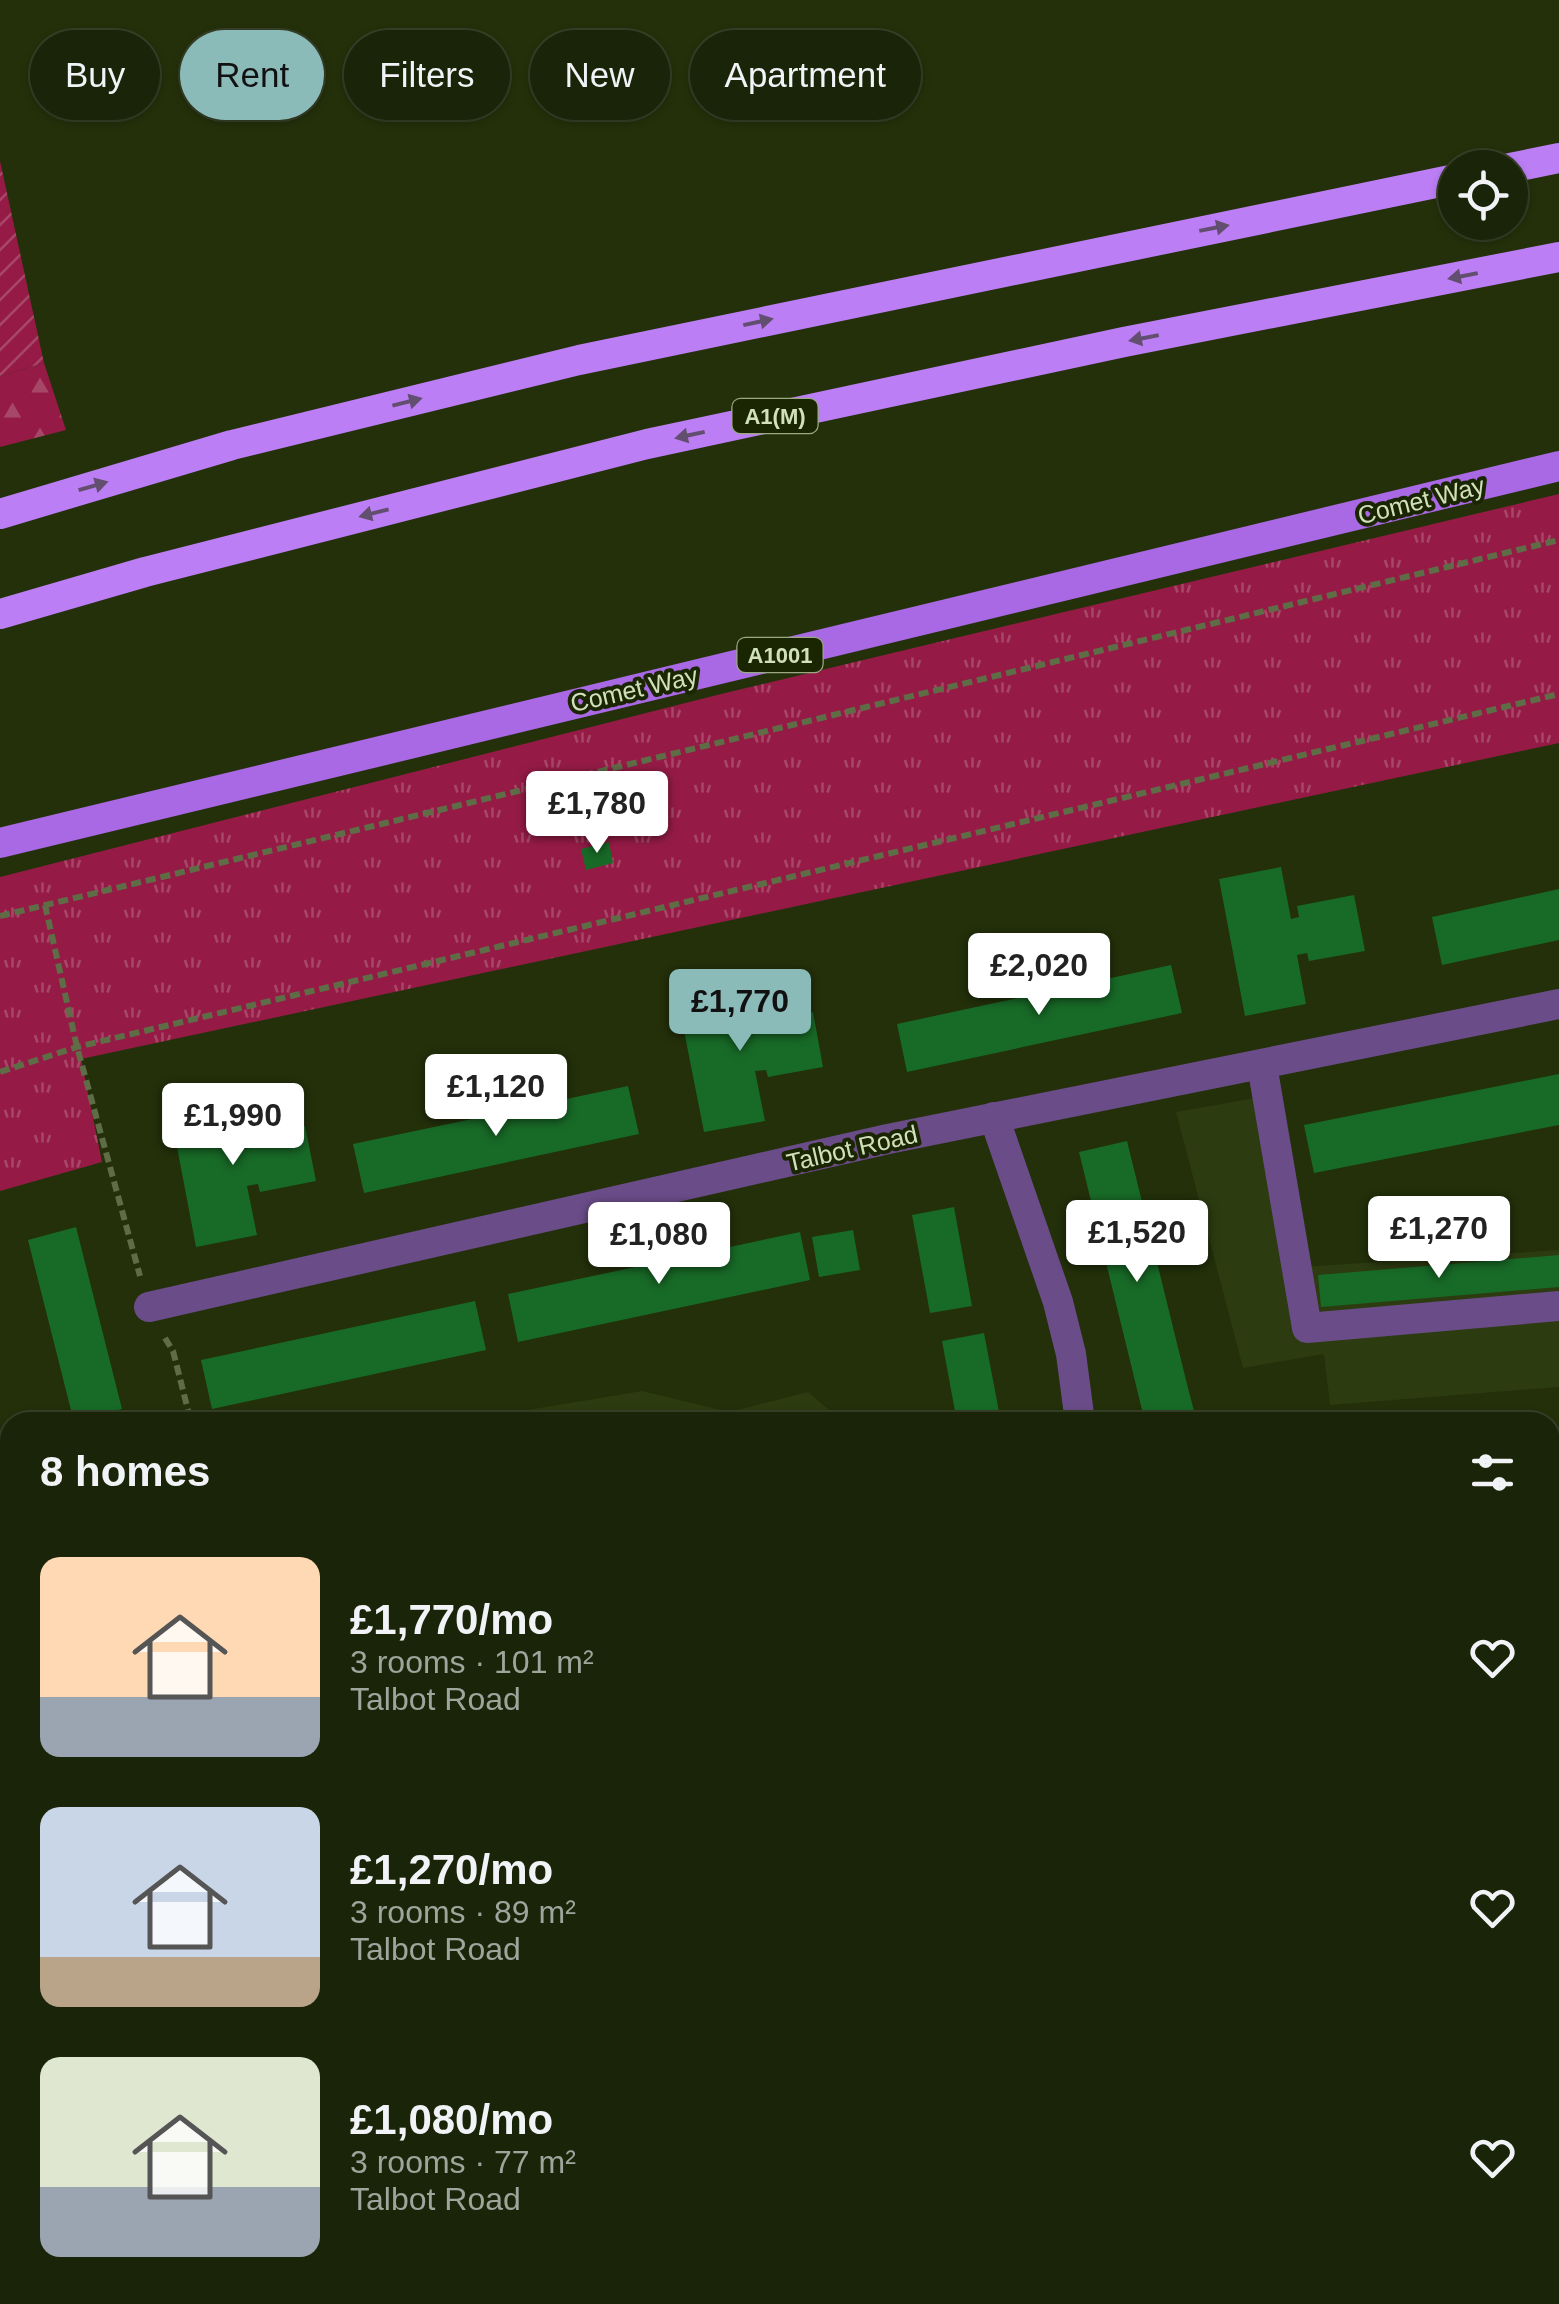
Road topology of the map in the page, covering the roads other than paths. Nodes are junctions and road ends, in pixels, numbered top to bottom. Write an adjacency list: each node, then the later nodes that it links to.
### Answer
1 (1559, 158): 2 (highway)
2 (1528, 164)
3 (1438, 183): 6 (highway, one-way to 3)
4 (1559, 257): 7 (highway, A1(M), one-way to 7)
5 (1559, 466): 8 (main road, Comet Way / A1001)
6 (0, 514)
7 (0, 614)
8 (0, 843)
9 (1559, 1004): 10 (street, Talbot Road)
10 (1262, 1065): 11 (street, Talbot Road); 12 (street)
11 (994, 1117): 13 (street, Talbot Road); 14 (street)
12 (1559, 1306)
13 (148, 1307)
14 (1079, 1412)

